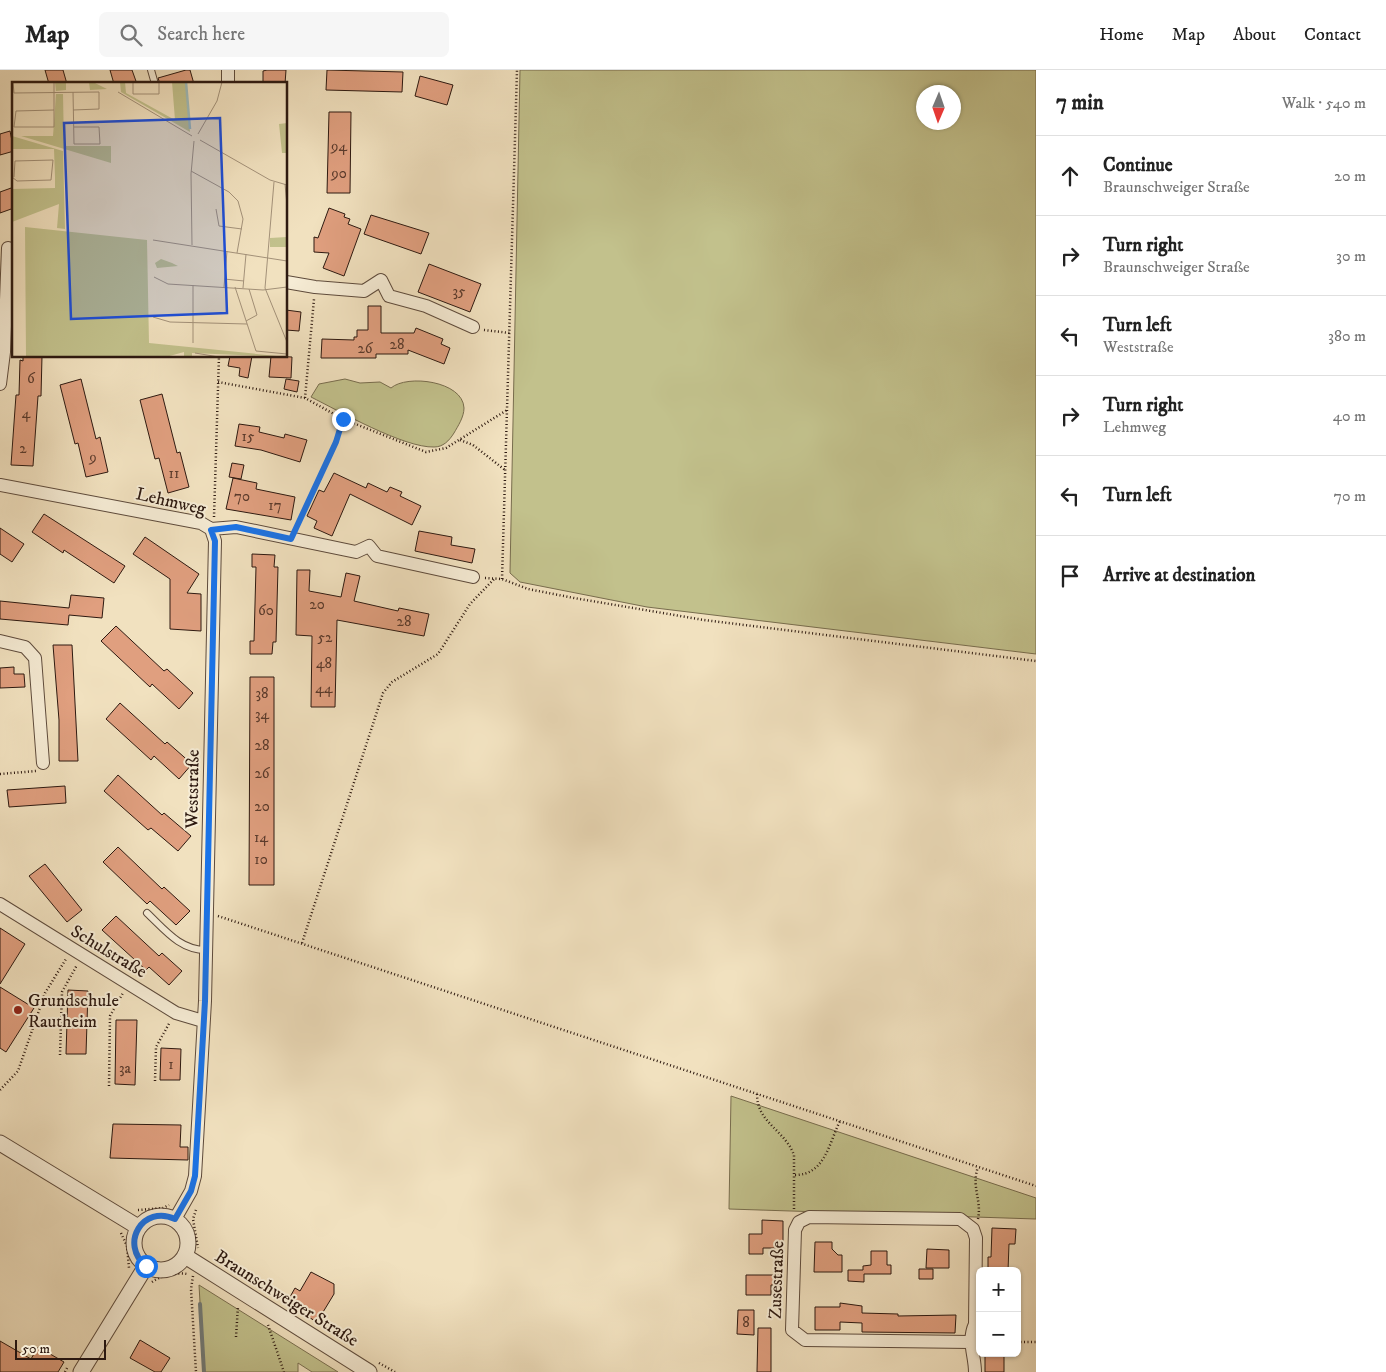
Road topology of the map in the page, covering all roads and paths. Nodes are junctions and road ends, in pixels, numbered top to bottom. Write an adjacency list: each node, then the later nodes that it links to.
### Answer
1 (150, 70): 3 (lane)
2 (517, 70): 9 (path)
3 (154, 82)
4 (7, 248): 7 (street)
5 (288, 282): 6 (street)
6 (315, 288): 8 (street); 13 (path)
7 (4, 296): 12 (street)
8 (472, 326): 9 (path)
9 (510, 333): 14 (path)
10 (219, 358): 11 (path)
11 (218, 382): 13 (path); 19 (path)
12 (0, 384)
13 (305, 398): 15 (path)
14 (507, 410): 16 (path); 17 (path)
15 (343, 419): 16 (path); 20 (path)
16 (460, 440): 17 (path)
17 (506, 470): 23 (path)
18 (0, 485): 19 (street, Lehmweg)
19 (211, 530): 20 (street, Lehmweg); 30 (street, Weststraße)
20 (291, 539): 21 (street, Lehmweg)
21 (473, 578): 22 (path)
22 (495, 578): 23 (path); 31 (path)
23 (502, 579): 25 (path)
24 (0, 641): 26 (street)
25 (1036, 660)
26 (42, 763): 27 (path)
27 (0, 774)
28 (0, 904): 32 (street, Schulstraße)
29 (147, 914): 33 (lane)
30 (207, 916): 31 (path); 33 (street, Weststraße)
31 (302, 943): 42 (path)
32 (72, 949): 34 (street, Schulstraße); 41 (path)
33 (206, 950): 37 (street, Weststraße)
34 (83, 956): 35 (street, Schulstraße); 38 (path)
35 (128, 983): 36 (street, Schulstraße); 40 (path)
36 (176, 1012): 37 (street, Schulstraße); 39 (path)
37 (203, 1021): 51 (street, Weststraße)
38 (60, 1055)
39 (155, 1081)
40 (109, 1086)
41 (0, 1090)
42 (757, 1094): 43 (path); 46 (path)
43 (840, 1121): 45 (path); 46 (path)
44 (0, 1143): 53 (street)
45 (978, 1167): 47 (path); 54 (path)
46 (795, 1175): 52 (path)
47 (1036, 1186)
48 (174, 1198): 49 (path)
49 (135, 1210)
50 (196, 1210): 56 (path)
51 (175, 1219): 53 (street); 57 (street)
52 (799, 1222): 54 (street, Zusestraße); 64 (street, Zusestraße)
53 (138, 1227): 58 (street)
54 (973, 1229): 64 (street)
55 (124, 1238): 59 (path)
56 (202, 1252)
57 (185, 1256): 58 (street); 70 (street, Braunschweiger Straße)
58 (146, 1266): 67 (street)
59 (126, 1276)
60 (148, 1288): 68 (path)
61 (238, 1306): 63 (path)
62 (268, 1325): 69 (path)
63 (236, 1337)
64 (972, 1342): 71 (street)
65 (1021, 1342): 66 (path)
66 (1036, 1342)
67 (81, 1372)
68 (196, 1372)
69 (284, 1372)
70 (369, 1372)
71 (975, 1372)

